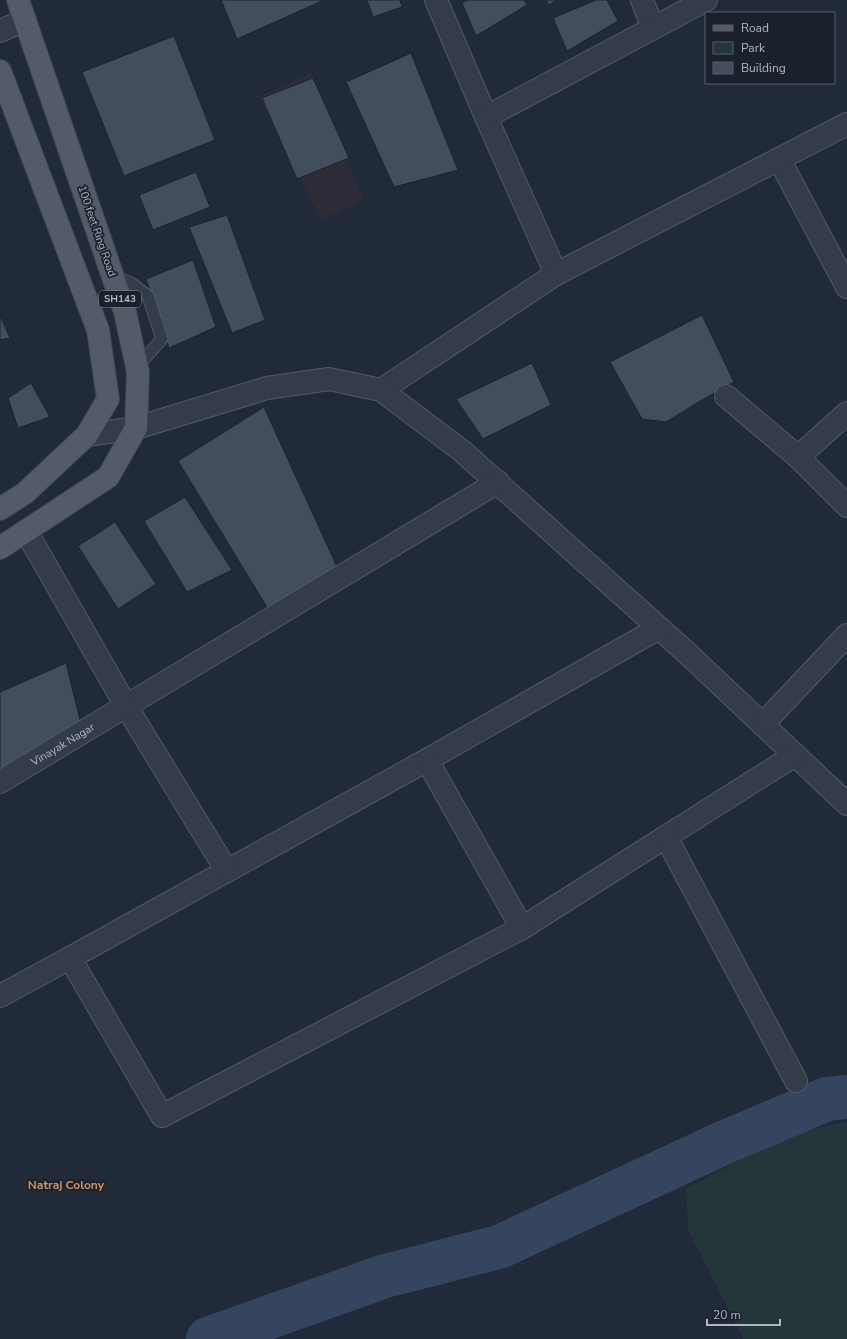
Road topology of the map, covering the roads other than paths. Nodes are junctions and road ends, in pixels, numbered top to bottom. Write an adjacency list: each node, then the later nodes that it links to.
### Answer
1 (436, 0): 8 (street)
2 (642, 0): 5 (street)
3 (706, 0): 5 (street)
4 (22, 6): 6 (street); 12 (main road, 100 feet Ring Road / SH143)
5 (653, 28): 8 (street)
6 (0, 31)
7 (0, 71): 19 (main road, SH143)
8 (486, 117): 11 (street)
9 (847, 124): 10 (street)
10 (779, 159): 11 (street); 13 (street)
11 (556, 274): 15 (street)
12 (112, 275): 14 (main road, 100 feet Ring Road / SH143); 14 (lane)
13 (847, 287)
14 (137, 367): 18 (main road, 100 feet Ring Road / SH143)
15 (381, 390): 18 (street); 21 (street)
16 (726, 396): 20 (street)
17 (847, 413): 20 (street)
18 (136, 428): 19 (street); 24 (main road, 100 feet Ring Road / SH143)
19 (87, 436): 23 (main road, SH143)
20 (798, 457): 22 (street)
21 (498, 482): 26 (street); 28 (street, Vinayak Nagar)
22 (847, 506)
23 (0, 509)
24 (26, 531): 25 (main road, 100 feet Ring Road / SH143); 28 (street)
25 (0, 548)
26 (659, 628): 29 (street); 31 (street)
27 (847, 635): 29 (street)
28 (126, 706): 32 (street, Vinayak Nagar); 35 (street)
29 (763, 724): 30 (street)
30 (795, 755): 33 (street); 34 (street)
31 (427, 760): 35 (street); 36 (street)
32 (0, 782)
33 (847, 804)
34 (666, 837): 36 (street); 39 (street)
35 (226, 871): 37 (street)
36 (522, 928): 37 (street)
37 (70, 958): 38 (street)
38 (0, 996)
39 (796, 1082)

